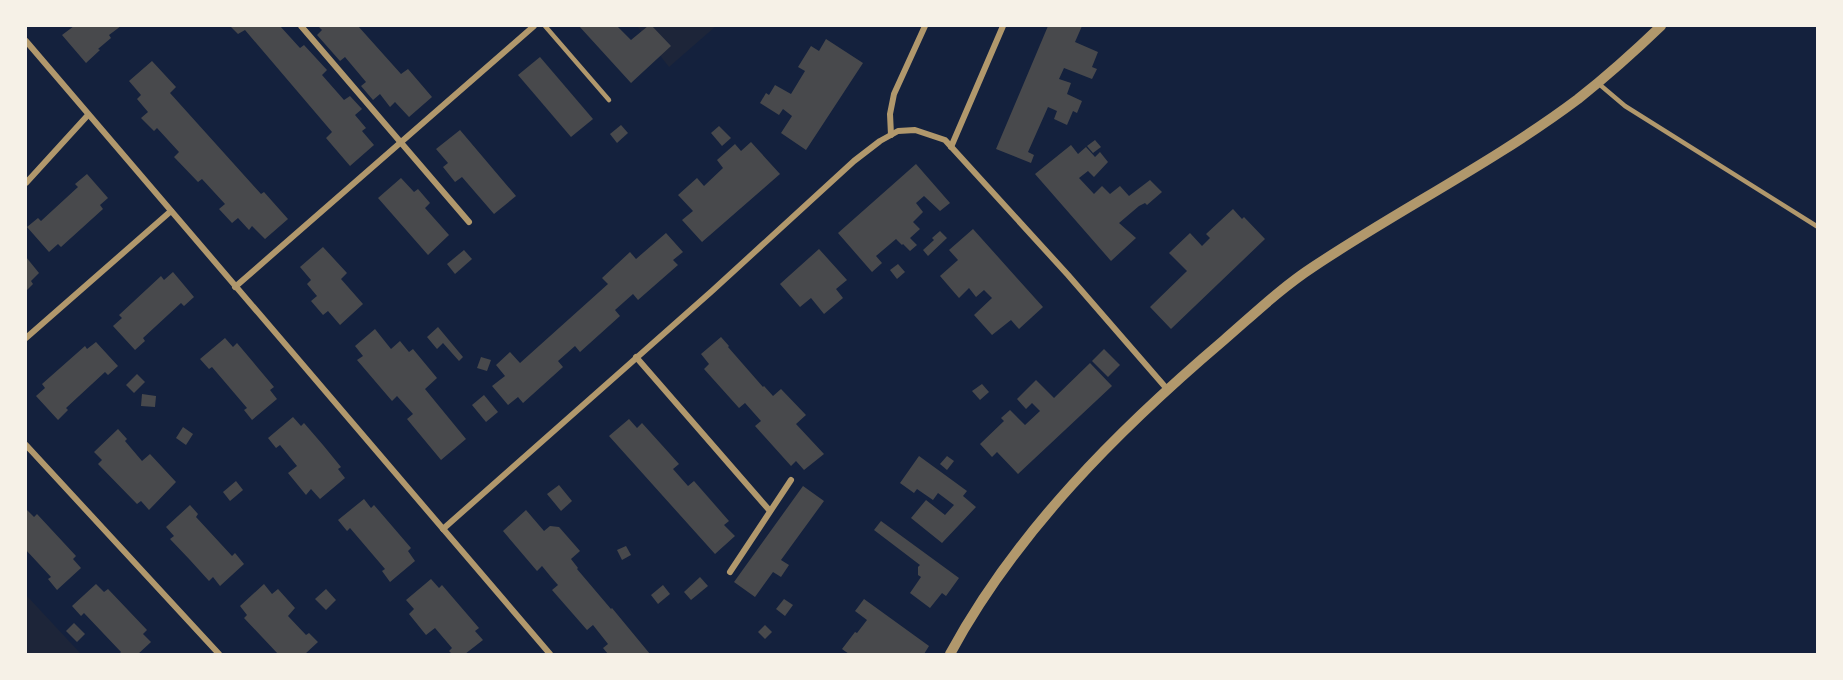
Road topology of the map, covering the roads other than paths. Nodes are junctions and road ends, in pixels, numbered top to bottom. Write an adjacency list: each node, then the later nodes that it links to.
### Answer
1 (301, 26): 12 (street)
2 (534, 26): 12 (street)
3 (545, 26): 9 (lane)
4 (926, 26): 11 (street)
5 (1003, 26): 13 (street)
6 (1661, 26): 8 (street)
7 (26, 41): 10 (street)
8 (1597, 82): 17 (lane); 21 (street)
9 (609, 100)
10 (88, 115): 14 (street); 15 (street)
11 (891, 135): 13 (street); 20 (street)
12 (401, 142): 16 (street); 18 (street)
13 (951, 147): 21 (street)
14 (26, 183)
15 (171, 211): 18 (street); 19 (street)
16 (469, 222)
17 (1818, 227)
18 (236, 287): 25 (street)
19 (26, 338)
20 (636, 357): 24 (street); 25 (street)
21 (1167, 389): 29 (street)
22 (26, 445): 27 (street)
23 (791, 480): 24 (street)
24 (770, 511): 26 (street)
25 (443, 529): 28 (street)
26 (730, 572)
27 (219, 654)
28 (550, 654)
29 (950, 654)

